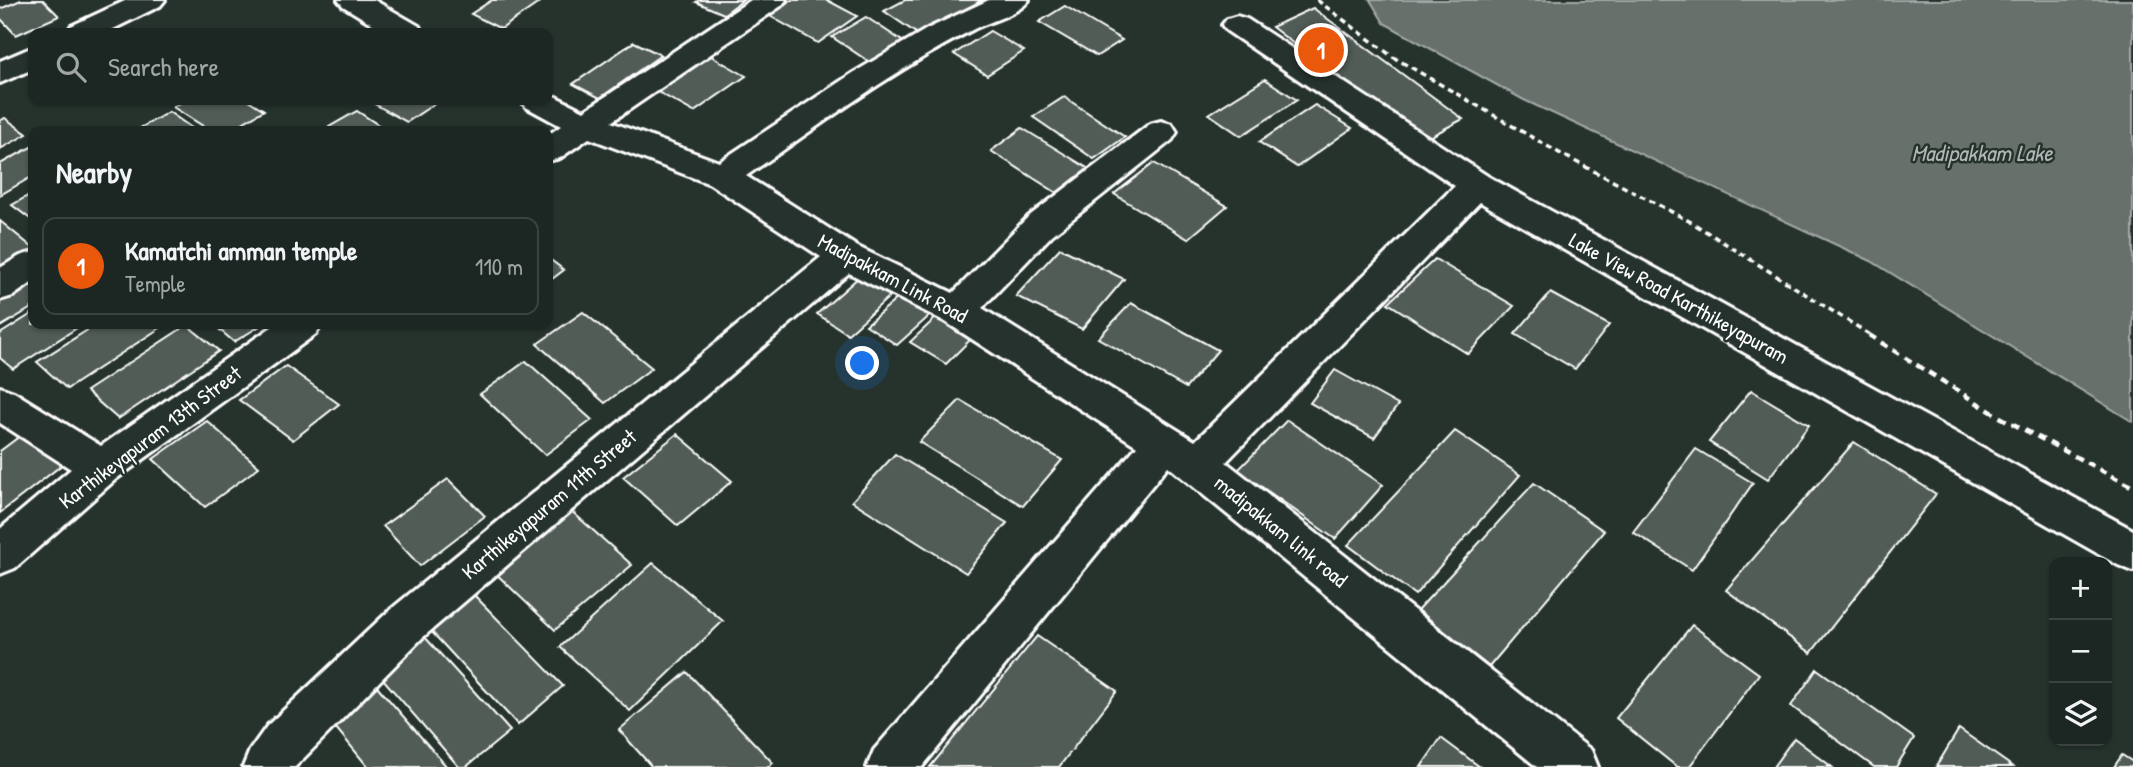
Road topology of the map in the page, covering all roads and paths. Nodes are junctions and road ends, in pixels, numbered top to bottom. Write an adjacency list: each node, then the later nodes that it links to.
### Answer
1 (150, 0): 7 (street)
2 (353, 0): 8 (street)
3 (771, 0): 12 (street)
4 (1014, 0): 15 (street)
5 (1317, 0): 25 (path)
6 (1237, 25): 16 (street, Lake View Road Karthikeyapuram)
7 (92, 28)
8 (400, 28)
9 (28, 59): 10 (street)
10 (0, 73)
11 (547, 105): 12 (street, Madipakkam Link Road)
12 (584, 124): 14 (street); 15 (street, Madipakkam Link Road)
13 (1161, 132): 20 (street)
14 (553, 146)
15 (722, 176): 17 (street, Madipakkam Link Road)
16 (1477, 184): 23 (street, madipakkam link road); 26 (street, Lake View Road Karthikeyapuram)
17 (846, 256): 20 (street, Madipakkam Link Road); 28 (street, Karthikeyapuram 11th Street)
18 (28, 268): 19 (street)
19 (0, 286)
20 (957, 311): 23 (street, Madipakkam Link Road)
21 (296, 329): 24 (street, Karthikeyapuram 13th Street)
22 (0, 402): 24 (street)
23 (1181, 453): 29 (street); 30 (street, madipakkam link road)
24 (102, 467): 27 (street, Karthikeyapuram 13th Street)
25 (2133, 487)
26 (2133, 552)
27 (0, 555)
28 (285, 759)
29 (891, 767)
30 (1574, 767)

